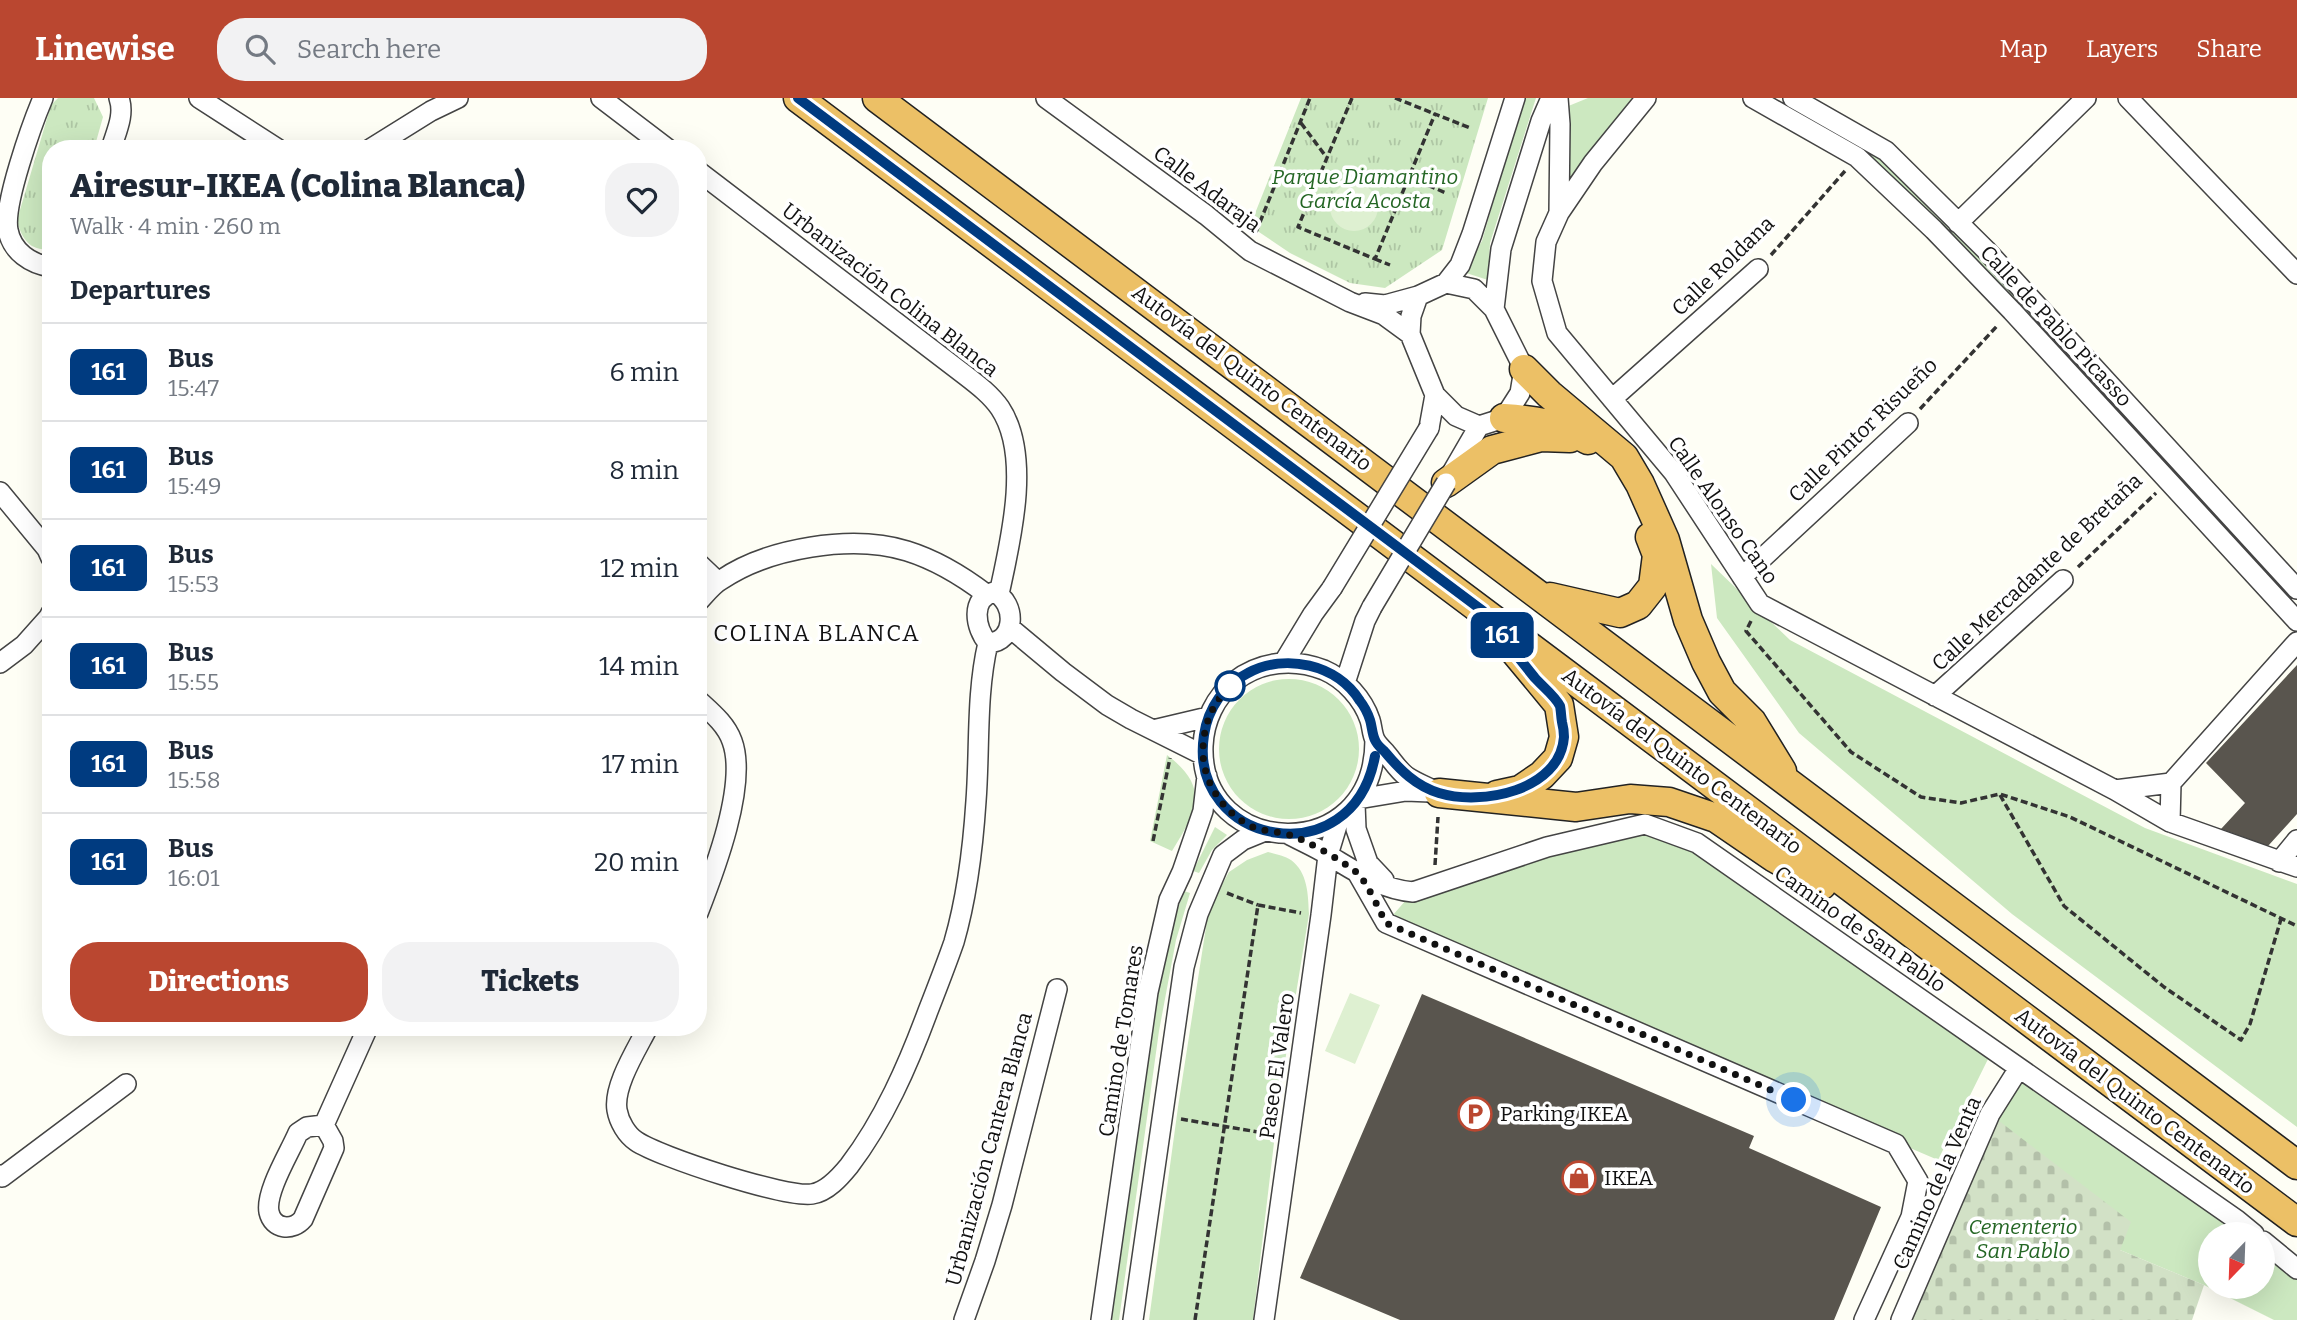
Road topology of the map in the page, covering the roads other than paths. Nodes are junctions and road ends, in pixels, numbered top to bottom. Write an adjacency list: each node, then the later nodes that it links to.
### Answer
1 (43, 98): 26 (street)
2 (119, 98): 18 (street)
3 (198, 98): 19 (street)
4 (458, 98): 17 (street)
5 (601, 98): 22 (street)
6 (798, 98): 51 (highway, Autovía del Quinto Centenario)
7 (877, 98): 50 (highway, Autovía del Quinto Centenario)
8 (1515, 98): 29 (street)
9 (1551, 98): 32 (street)
10 (1558, 98): 24 (street)
11 (1646, 98): 24 (street, Calle Alonso Cano)
12 (1753, 98): 52 (street, Calle de Pablo Picasso)
13 (1793, 98): 25 (street, Calle de Pablo Picasso)
14 (2086, 98): 25 (street)
15 (2128, 98): 28 (street)
16 (1054, 101): 31 (street, Calle Adaraja)
17 (411, 122): 20 (street); 21 (street)
18 (114, 140)
19 (264, 140)
20 (384, 140)
21 (404, 140)
22 (656, 140)
23 (707, 178): 49 (street, Urbanización Colina Blanca)
24 (1559, 213): 36 (street, Calle Alonso Cano)
25 (1958, 223): 47 (street, Calle de Pablo Picasso)
26 (42, 266)
27 (1758, 269): 36 (street, Calle Roldana)
28 (2297, 274)
29 (1446, 283): 30 (street); 32 (street)
30 (1418, 296): 31 (street); 33 (street)
31 (1350, 302): 33 (street, Calle Adaraja)
32 (1494, 309): 34 (street)
33 (1410, 334): 35 (street)
34 (1524, 369): 37 (street); 67 (highway)
35 (1435, 395): 37 (street); 57 (street, bridge)
36 (1612, 399): 44 (street, Calle Alonso Cano)
37 (1492, 422): 39 (highway); 40 (street)
38 (1908, 423): 44 (street, Calle Pintor Risueño)
39 (1586, 439): 40 (highway); 50 (highway)
40 (1446, 483): 59 (street, bridge)
41 (0, 492): 42 (street)
42 (42, 543)
43 (707, 572): 46 (street)
44 (1742, 577): 60 (street, Calle Alonso Cano)
45 (2063, 580): 60 (street, Calle Mercadante de Bretaña)
46 (718, 582): 48 (street); 49 (street)
47 (2297, 589)
48 (707, 593)
49 (993, 594): 54 (street); 56 (street)
50 (1540, 595): 67 (highway, Autovía del Quinto Centenario)
51 (1483, 611): 71 (highway); 83 (highway, Autovía del Quinto Centenario)
52 (2297, 621)
53 (42, 624): 58 (street)
54 (1009, 626): 56 (street); 63 (street)
55 (2297, 642): 68 (street)
56 (988, 643): 86 (street)
57 (1284, 662): 59 (street); 62 (street)
58 (0, 663)
59 (1345, 683): 64 (street)
60 (1935, 696): 69 (street, Calle Alonso Cano)
61 (707, 709): 81 (street)
62 (1208, 717): 63 (street); 65 (street)
63 (1153, 730): 65 (street)
64 (1375, 740): 70 (street); 72 (street)
65 (1203, 755): 66 (street)
66 (1207, 775): 75 (street); 97 (street, Camino de Tomares)
67 (1789, 782): 90 (highway, Autovía del Quinto Centenario)
68 (2171, 783): 69 (street); 74 (street)
69 (2115, 790): 74 (street, Calle Alonso Cano)
70 (1439, 793): 71 (highway); 72 (street)
71 (1480, 798): 83 (highway)
72 (1357, 802): 73 (street); 82 (street)
73 (1339, 819): 76 (street); 78 (street, Paseo El Valero)
74 (2171, 822): 79 (street, Calle Alonso Cano)
75 (1265, 831): 76 (street); 98 (street)
76 (1288, 834): 78 (street, Camino de San Pablo)
77 (2297, 840): 79 (street)
78 (1328, 855): 80 (street, Camino de San Pablo); 99 (street, Paseo El Valero)
79 (2288, 864)
80 (1358, 874): 82 (street, Camino de San Pablo); 100 (street)
81 (707, 888)
82 (1395, 890): 87 (street, Camino de San Pablo)
83 (1929, 947): 93 (highway, Autovía del Quinto Centenario)
84 (1057, 989): 96 (street, Urbanización Cantera Blanca)
85 (364, 1036): 89 (street)
86 (644, 1036)
87 (2019, 1068): 92 (street, Camino de San Pablo); 101 (street, Camino de la Venta)
88 (126, 1084): 91 (street)
89 (324, 1125): 89 (street)
90 (2297, 1165)
91 (0, 1175)
92 (2239, 1222)
93 (2297, 1222)
94 (2275, 1251): 95 (street)
95 (2297, 1269)
96 (964, 1320)
97 (1101, 1320)
98 (1133, 1320)
99 (1264, 1320)
100 (1864, 1320)
101 (1901, 1320)

